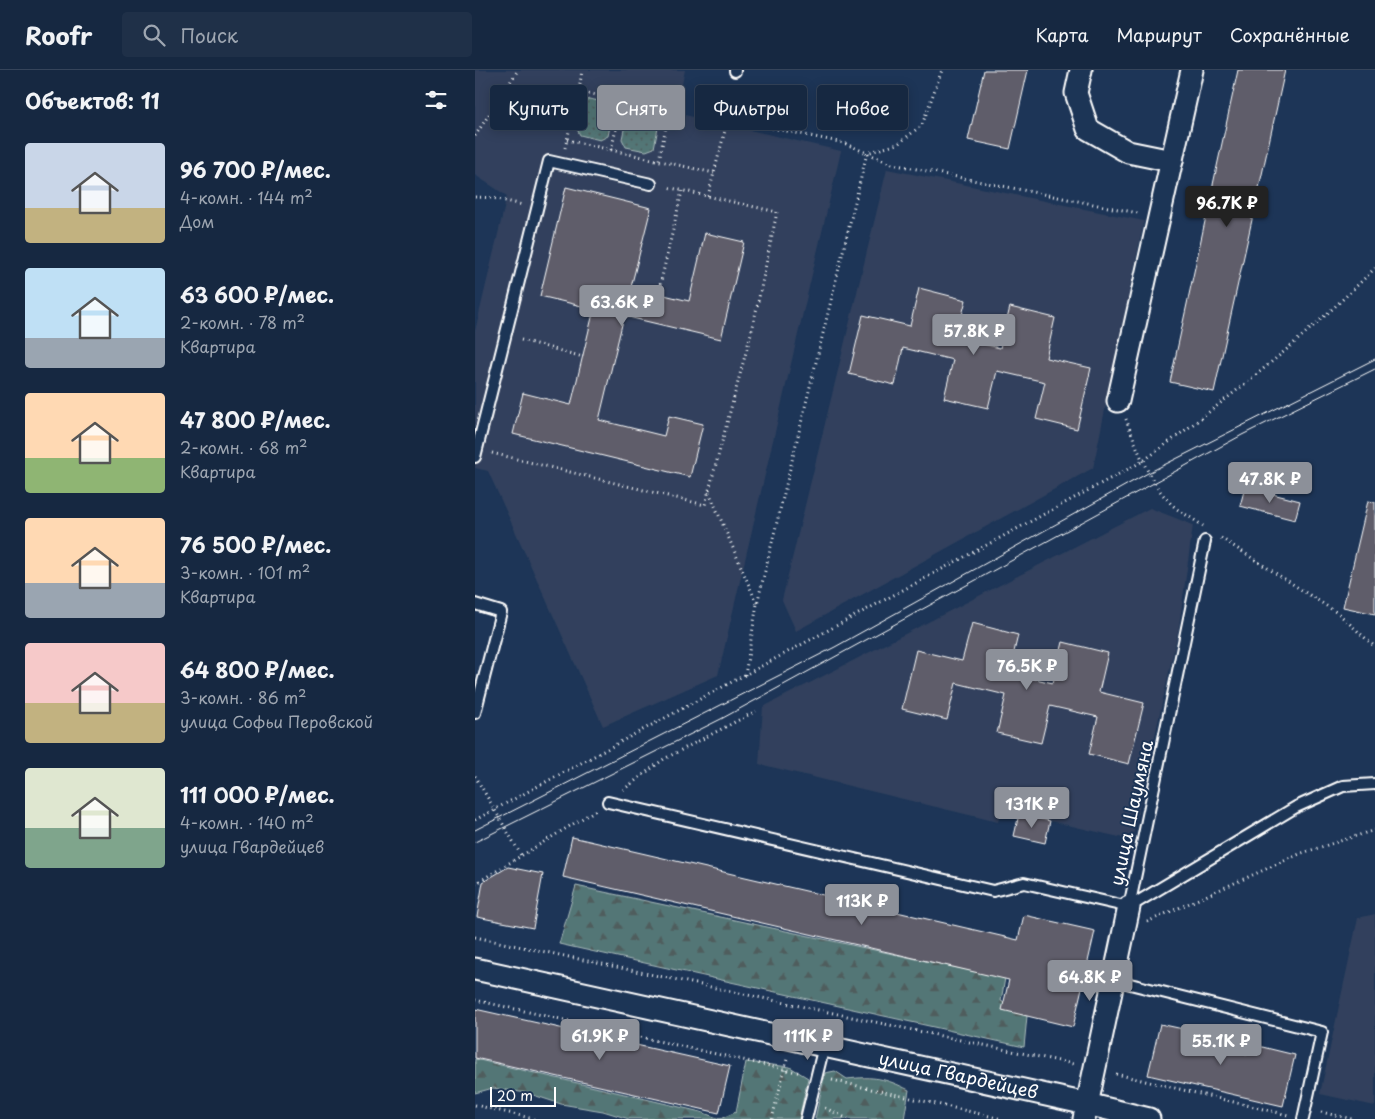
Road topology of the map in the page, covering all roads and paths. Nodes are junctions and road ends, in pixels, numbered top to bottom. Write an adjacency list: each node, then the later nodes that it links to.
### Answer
1 (518, 70): 14 (path)
2 (582, 70): 7 (path)
3 (735, 70): 8 (path)
4 (942, 70): 17 (path)
5 (1081, 70): 19 (street)
6 (1192, 70): 19 (street)
7 (580, 85)
8 (733, 85)
9 (569, 130): 15 (path)
10 (616, 130): 16 (path)
11 (665, 130): 18 (path)
12 (724, 130): 21 (path)
13 (783, 130): 17 (path)
14 (475, 136)
15 (567, 140): 16 (path); 20 (path)
16 (611, 150): 18 (path)
17 (867, 153): 27 (path); 40 (path)
18 (659, 160): 21 (path)
19 (1172, 162): 27 (street)
20 (561, 163): 22 (lane); 30 (lane)
21 (714, 173): 24 (path)
22 (651, 184): 23 (path)
23 (682, 191): 24 (path); 29 (path)
24 (708, 196): 35 (path)
25 (475, 197): 26 (path)
26 (506, 200)
27 (1159, 217): 32 (street)
28 (1375, 268): 34 (path)
29 (659, 294)
30 (505, 335): 31 (path); 33 (lane)
31 (583, 357)
32 (1118, 401): 34 (path)
33 (476, 453): 35 (path)
34 (1143, 461): 36 (path); 42 (path)
35 (709, 492): 40 (path)
36 (1210, 530)
37 (1218, 535): 41 (path)
38 (1205, 541): 53 (lane, улица Шаумяна)
39 (475, 604): 44 (lane)
40 (757, 604): 42 (path)
41 (1375, 647)
42 (745, 676): 48 (path)
43 (756, 711): 47 (path)
44 (475, 713)
45 (475, 776): 48 (path)
46 (1375, 784): 53 (lane, улица Шаумяна)
47 (608, 802): 51 (path); 53 (lane)
48 (495, 809): 49 (path); 51 (path)
49 (475, 820)
50 (1375, 830): 54 (path)
51 (521, 856): 52 (path)
52 (475, 884)
53 (1129, 908): 54 (street)
54 (1124, 932): 57 (street)
55 (475, 937): 62 (path)
56 (475, 969): 59 (street, улица Гвардейцев)
57 (1114, 980): 62 (street); 67 (lane)
58 (475, 1000): 61 (path)
59 (791, 1038): 60 (street, улица Гвардейцев); 61 (path)
60 (825, 1046): 63 (lane); 66 (street, улица Гвардейцев)
61 (784, 1069): 63 (path); 69 (path)
62 (1095, 1069): 66 (street); 67 (path)
63 (817, 1077): 64 (lane); 72 (path)
64 (811, 1101): 70 (lane); 71 (path)
65 (475, 1105): 68 (path)
66 (1085, 1111): 73 (street, улица Гвардейцев)
67 (1303, 1116): 74 (path)
68 (534, 1119)
69 (772, 1119)
70 (806, 1119)
71 (848, 1119)
72 (1002, 1119)
73 (1149, 1119)
74 (1352, 1119)

